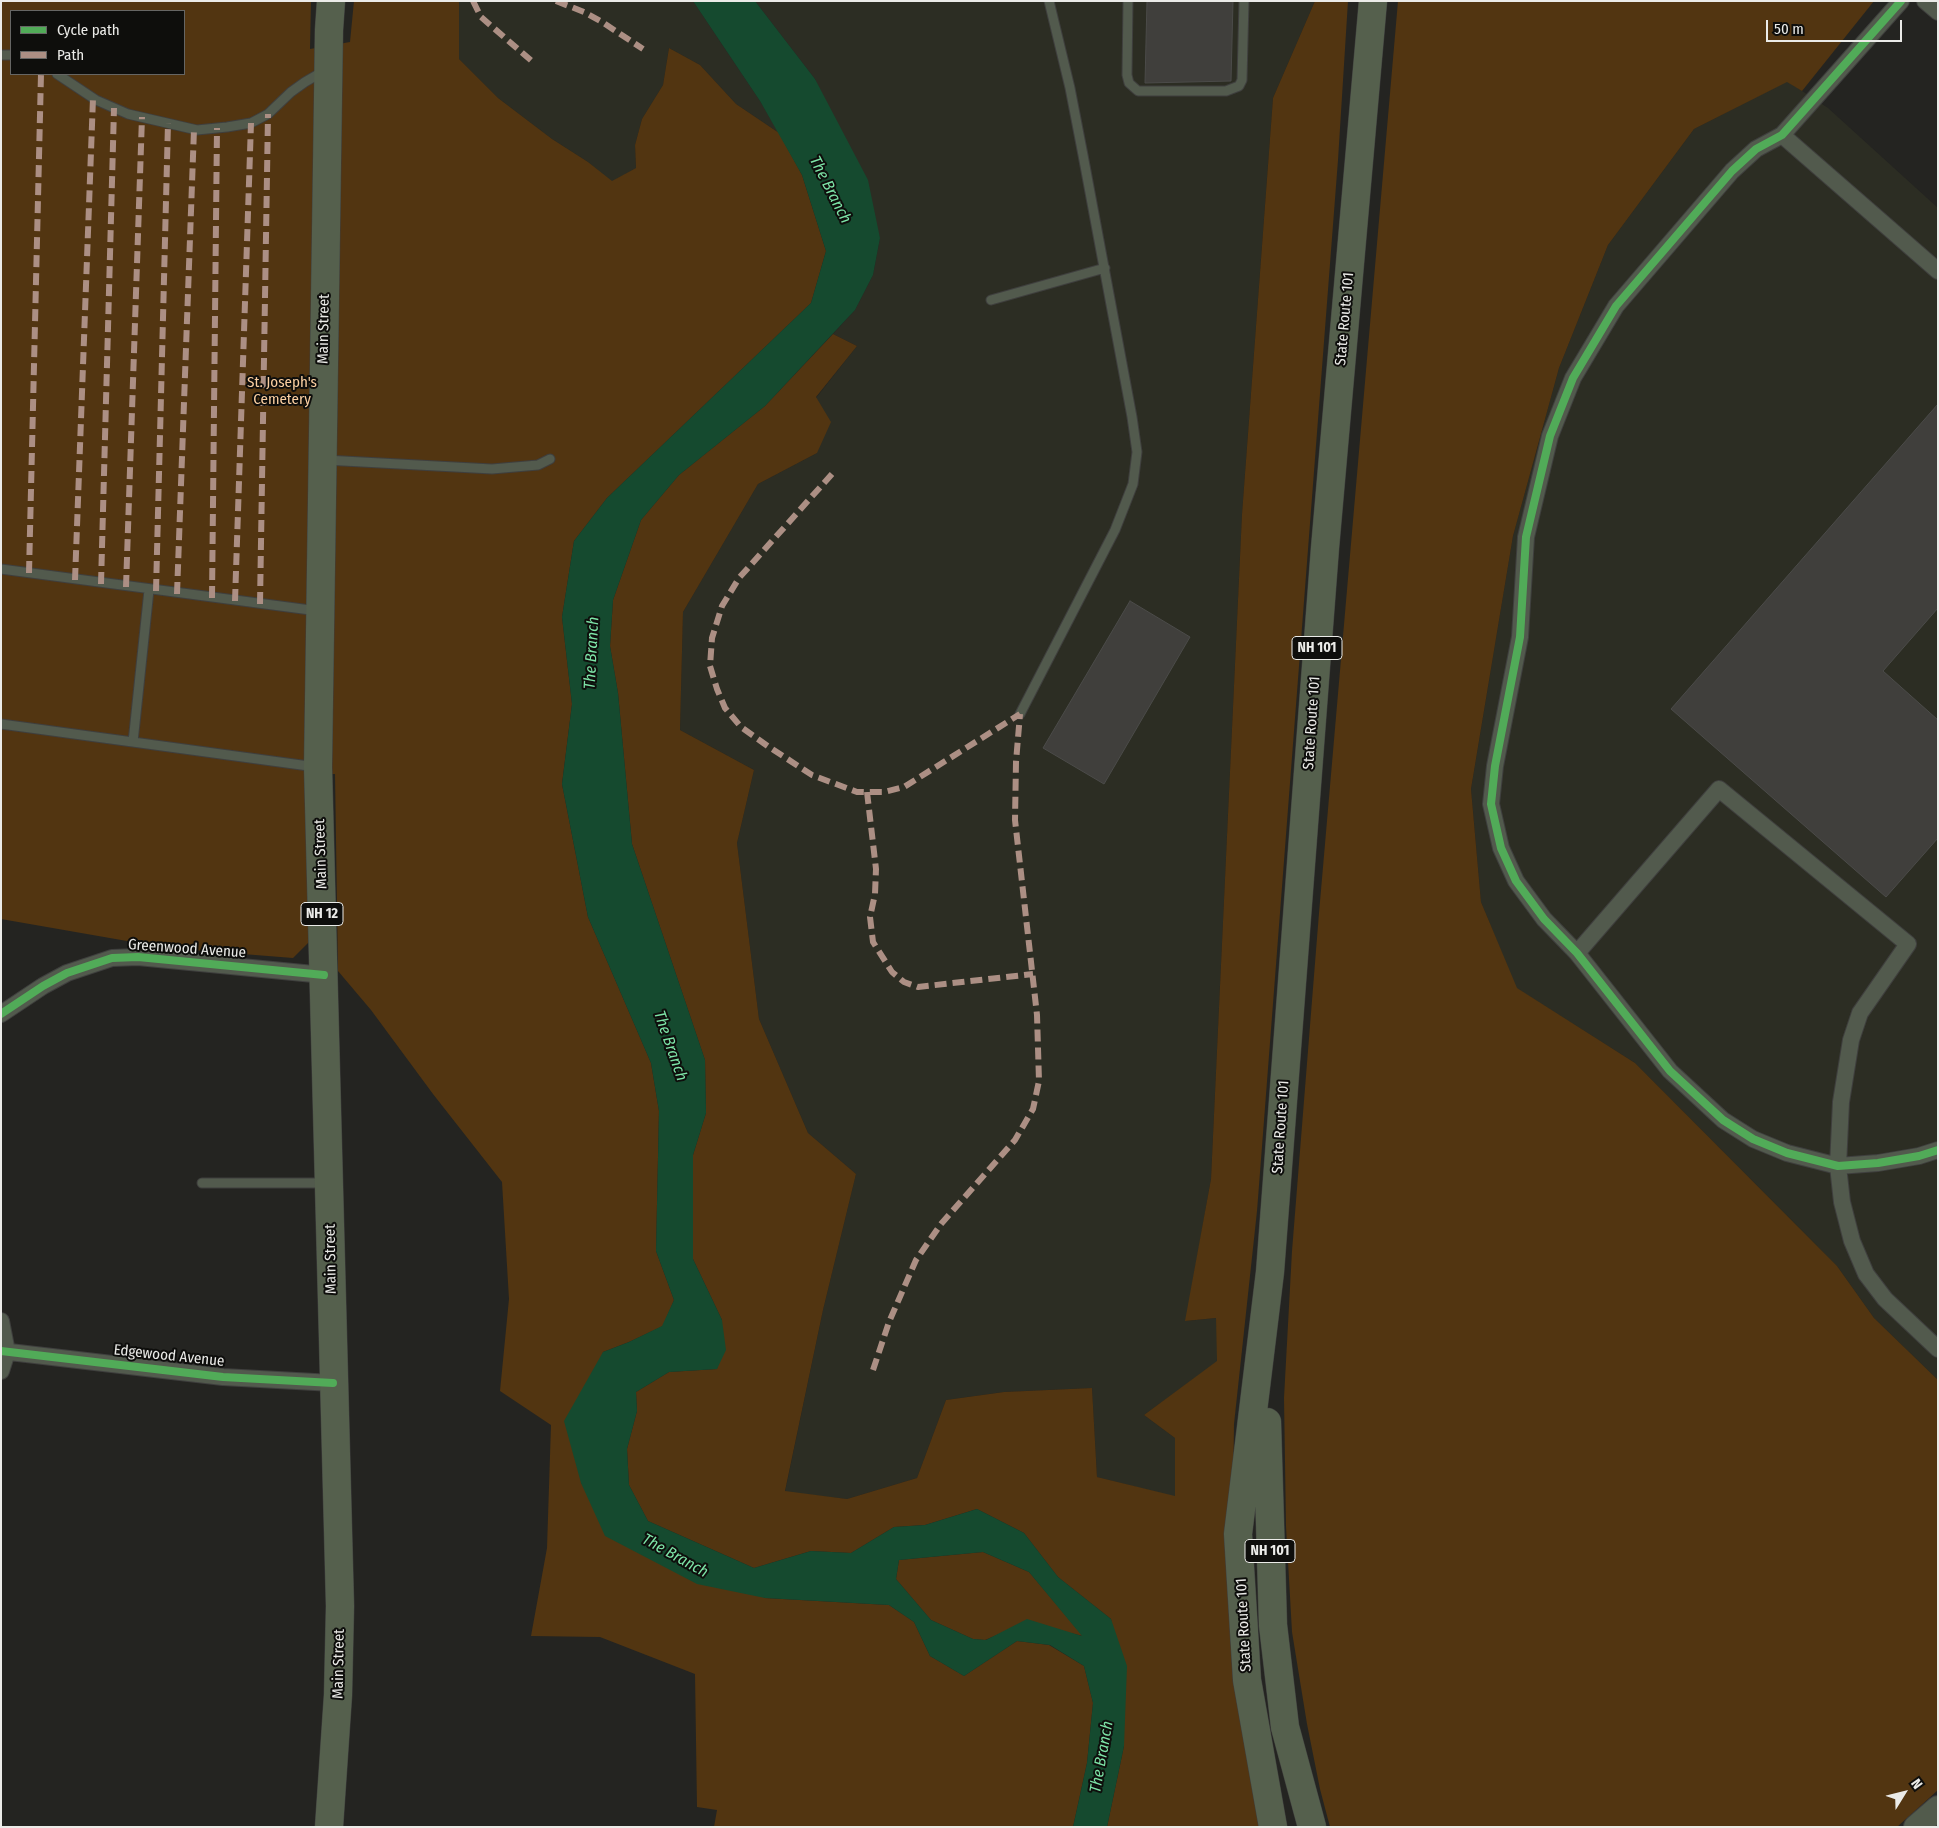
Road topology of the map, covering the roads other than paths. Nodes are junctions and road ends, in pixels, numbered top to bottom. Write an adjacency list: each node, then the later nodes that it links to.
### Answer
1 (331, 1): 9 (highway, Main Street / NH 12)
2 (1049, 1): 12 (lane)
3 (1128, 1): 4 (lane)
4 (1244, 1)
5 (1901, 1): 11 (street)
6 (1925, 1): 8 (street)
7 (1371, 9): 31 (highway, State Route 101 / NH 101)
8 (1938, 12)
9 (328, 68): 10 (lane); 16 (highway, Main Street / NH 12)
10 (58, 75)
11 (1782, 135): 13 (street); 24 (street)
12 (1105, 268): 14 (lane); 20 (lane)
13 (1938, 271)
14 (992, 300)
15 (550, 459): 16 (lane)
16 (322, 460): 19 (highway, Main Street / NH 12)
17 (1, 570): 18 (lane)
18 (149, 590): 19 (lane); 22 (lane)
19 (320, 612): 23 (highway, Main Street / NH 12)
20 (1020, 714)
21 (1, 724): 22 (lane)
22 (133, 742): 23 (lane)
23 (318, 767): 25 (highway, Main Street / NH 12)
24 (1577, 953): 28 (street); 28 (street)
25 (324, 975): 26 (street, Greenwood Avenue); 30 (highway, Main Street / NH 12)
26 (1, 1014)
27 (1938, 1150): 28 (street)
28 (1838, 1166): 33 (street)
29 (202, 1183): 30 (lane)
30 (329, 1183): 36 (highway, Main Street / NH 12)
31 (1270, 1272): 39 (highway, State Route 101 / NH 101); 40 (highway, State Route 101 / NH 101)
32 (1, 1321): 34 (street)
33 (1938, 1349)
34 (4, 1351): 35 (street); 36 (street, Edgewood Avenue)
35 (1, 1371)
36 (333, 1383): 38 (highway, Main Street / NH 12)
37 (1938, 1808): 41 (street)
38 (329, 1827)
39 (1273, 1827)
40 (1312, 1827)
41 (1916, 1827)

